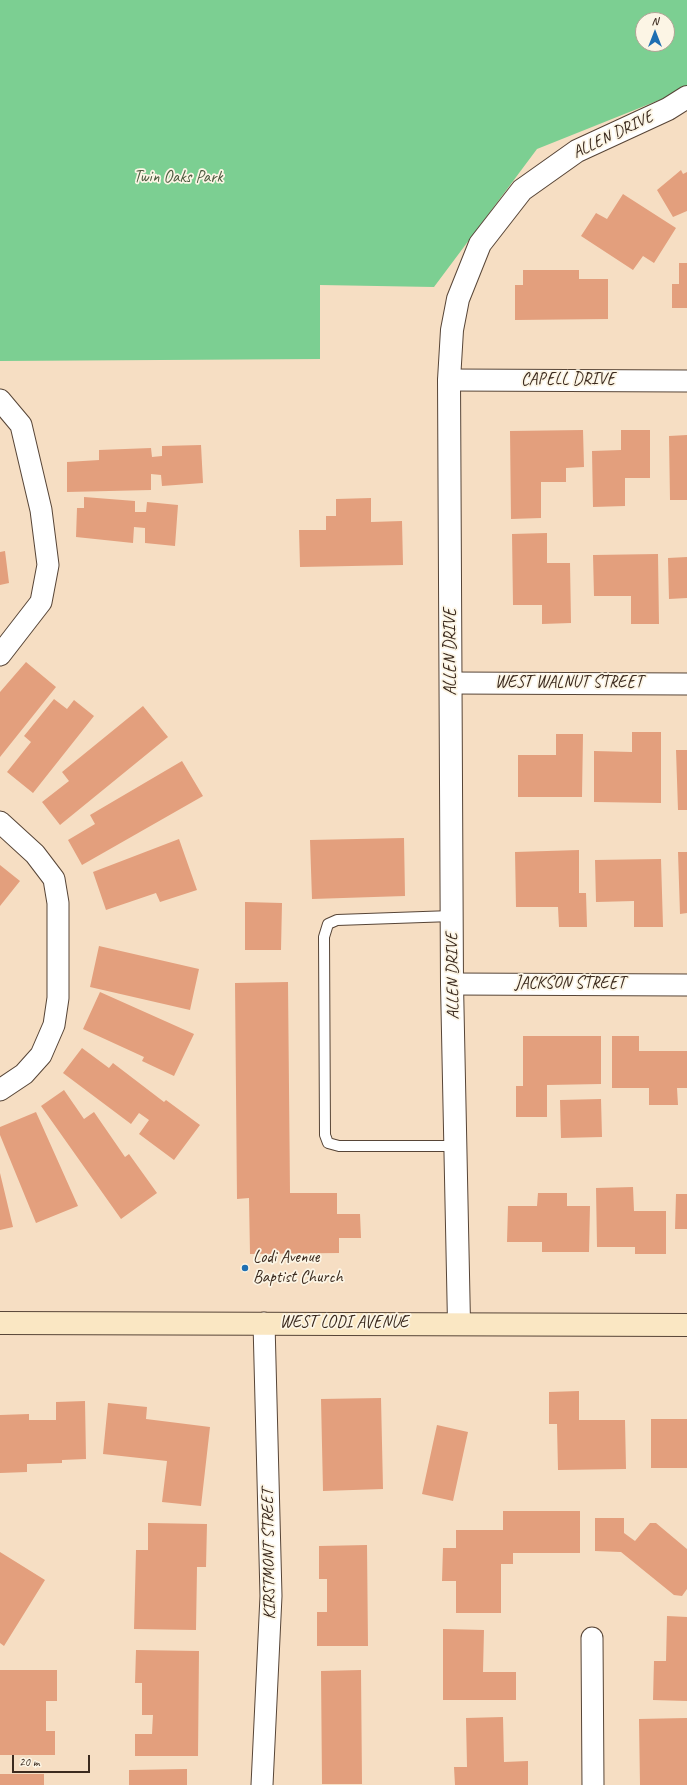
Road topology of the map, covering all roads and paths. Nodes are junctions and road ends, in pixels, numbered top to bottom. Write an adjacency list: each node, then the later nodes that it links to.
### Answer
1 (687, 97): 2 (street, ALLEN DRIVE)
2 (449, 380): 3 (street, CAPELL DRIVE); 6 (street, ALLEN DRIVE)
3 (687, 380)
4 (0, 400): 5 (street)
5 (0, 655)
6 (452, 684): 7 (street, WEST WALNUT STREET); 9 (street, ALLEN DRIVE)
7 (687, 684)
8 (0, 822): 12 (street)
9 (452, 916): 10 (street, ALLEN DRIVE); 13 (lane)
10 (452, 984): 11 (street, JACKSON STREET); 13 (street, ALLEN DRIVE)
11 (687, 985)
12 (0, 1090)
13 (455, 1146): 16 (street, ALLEN DRIVE)
14 (0, 1322): 15 (main road, WEST LODI AVENUE)
15 (264, 1323): 16 (main road, WEST LODI AVENUE); 19 (street, KIRSTMONT STREET)
16 (459, 1323): 17 (main road, WEST LODI AVENUE)
17 (687, 1325)
18 (592, 1638): 20 (street)
19 (262, 1785)
20 (593, 1785)

